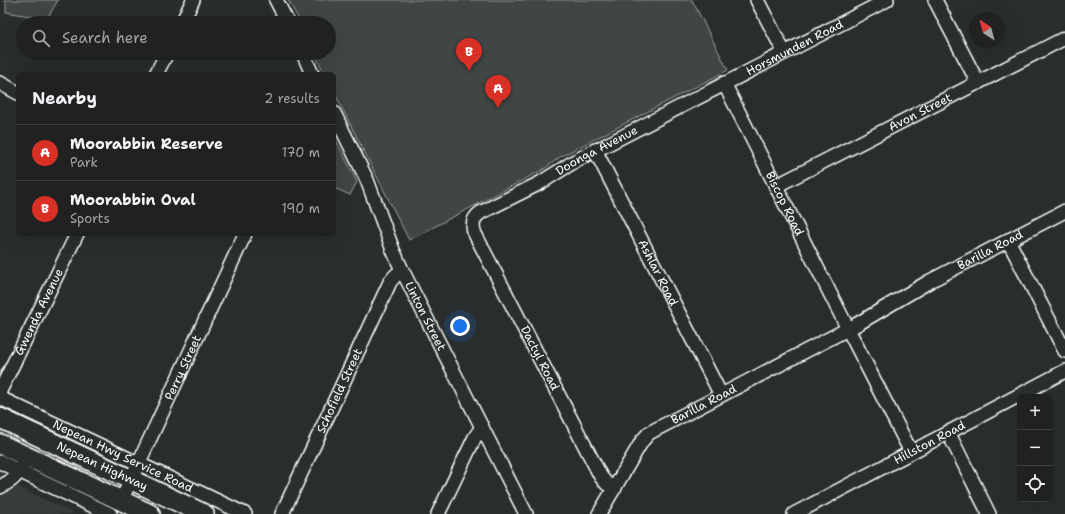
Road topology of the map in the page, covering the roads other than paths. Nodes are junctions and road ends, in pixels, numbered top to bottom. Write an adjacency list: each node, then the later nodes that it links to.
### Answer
1 (193, 0): 6 (street)
2 (276, 0): 7 (street)
3 (757, 0): 9 (street)
4 (887, 0): 9 (street, Horsmunden Road)
5 (935, 0): 16 (street)
6 (185, 16)
7 (284, 16)
8 (1065, 38): 16 (street, Avon Street)
9 (784, 52): 15 (street, Horsmunden Road)
10 (163, 60): 12 (street)
11 (306, 60): 13 (street)
12 (157, 72)
13 (311, 72)
14 (0, 83): 17 (street)
15 (724, 83): 19 (street, Doonga Avenue); 20 (street, Biscop Road)
16 (978, 83): 20 (street, Avon Street)
17 (16, 92)
18 (336, 117): 26 (street, Linton Street)
19 (595, 150): 22 (street, Doonga Avenue); 31 (street, Ashlar Road)
20 (776, 186): 27 (street, Biscop Road)
21 (1065, 211): 25 (street, Barilla Road)
22 (473, 222): 42 (street, Dactyl Road)
23 (77, 236): 30 (street, Gwenda Avenue)
24 (244, 236): 40 (street, Perry Street)
25 (1008, 240): 27 (street, Barilla Road); 28 (street)
26 (402, 270): 34 (street, Linton Street); 47 (street, Schofield Street)
27 (848, 329): 31 (street, Barilla Road); 37 (street, Biscop Road)
28 (1065, 351)
29 (1065, 371): 35 (street, Hillston Road)
30 (0, 391)
31 (721, 395): 42 (street, Barilla Road)
32 (0, 398): 40 (street, Nepean Hwy Service Road)
33 (0, 418): 40 (highway, Nepean Highway)
34 (482, 427): 48 (street); 49 (street, Linton Street)
35 (948, 432): 37 (street, Hillston Road); 52 (street)
36 (0, 444): 39 (highway, Nepean Highway)
37 (911, 452): 51 (street, Hillston Road)
38 (0, 462): 39 (street)
39 (23, 463): 41 (street); 43 (highway, Nepean Highway)
40 (135, 472): 43 (street, Perry Street); 45 (highway, Nepean Highway); 46 (street, Nepean Hwy Service Road)
41 (0, 487)
42 (615, 488): 50 (street, Barilla Road)
43 (116, 507): 44 (highway, Nepean Highway)
44 (150, 514)
45 (204, 514)
46 (245, 514)
47 (282, 514)
48 (438, 514)
49 (526, 514)
50 (599, 514)
51 (794, 514)
52 (989, 514)

